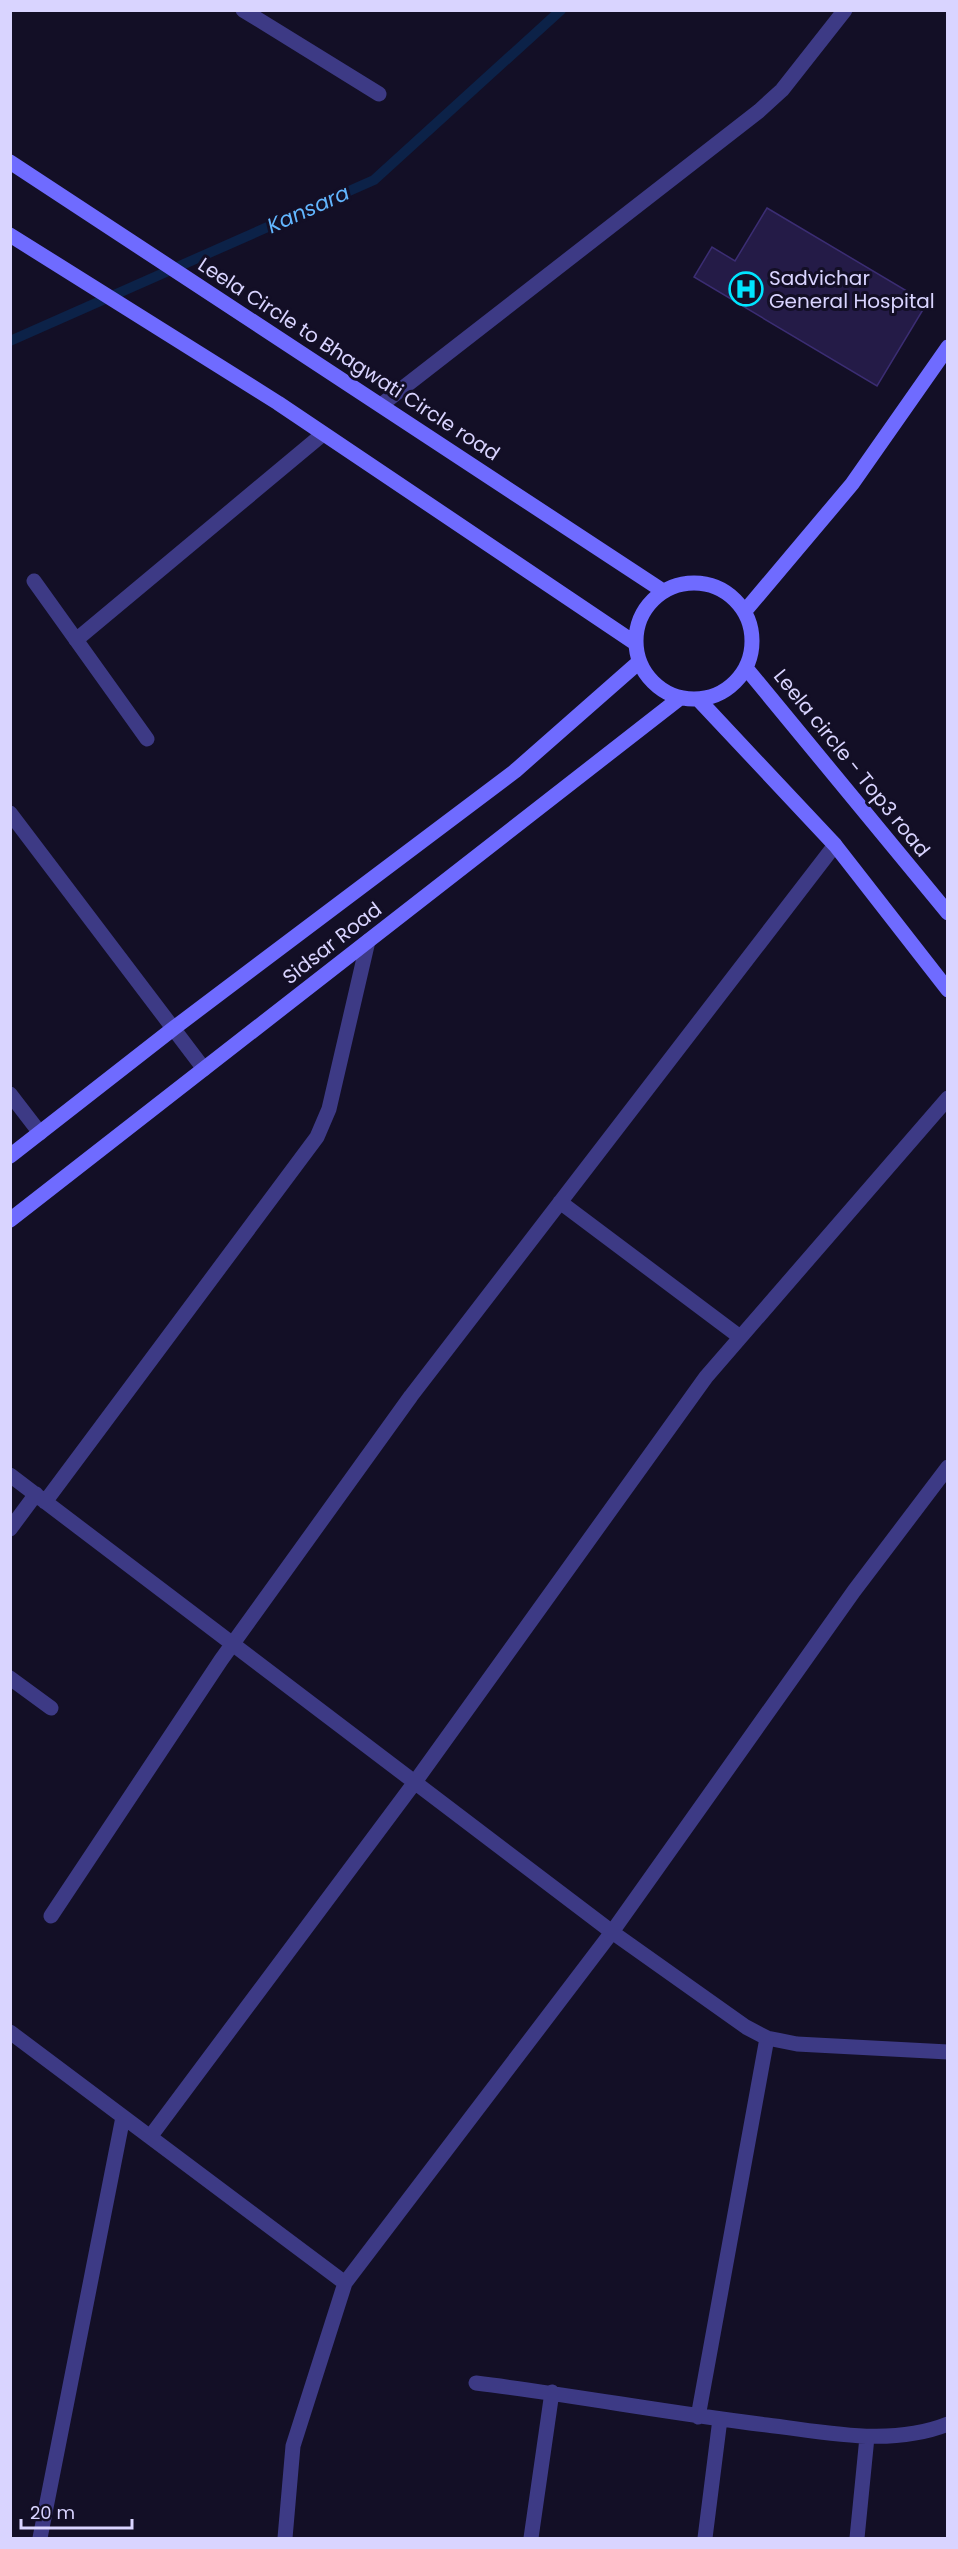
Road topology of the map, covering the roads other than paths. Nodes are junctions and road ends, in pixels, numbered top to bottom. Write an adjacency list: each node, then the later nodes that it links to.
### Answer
1 (243, 10): 3 (street)
2 (845, 10): 7 (street)
3 (379, 94)
4 (10, 162): 7 (main road, Leela Circle to Bhagwati Circle road)
5 (10, 236): 8 (main road)
6 (948, 347): 11 (main road)
7 (381, 405): 10 (main road, Leela Circle to Bhagwati Circle road)
8 (323, 434): 12 (street); 13 (main road)
9 (34, 581): 12 (street)
10 (663, 591): 11 (main road); 13 (main road)
11 (745, 611): 15 (main road)
12 (76, 640): 18 (street)
13 (635, 643): 14 (main road)
14 (639, 662): 16 (main road); 24 (main road, Sidsar Road)
15 (746, 668): 17 (main road); 21 (main road, Leela circle - Top3 road)
16 (680, 698): 17 (main road); 22 (main road, Sidsar Road)
17 (698, 699): 20 (main road)
18 (147, 739)
19 (10, 813): 24 (street)
20 (835, 845): 23 (main road); 30 (street)
21 (948, 913)
22 (368, 941): 25 (main road, Sidsar Road); 35 (street)
23 (948, 990)
24 (174, 1028): 25 (street); 28 (main road, Sidsar Road)
25 (204, 1069): 31 (main road, Sidsar Road)
26 (10, 1094): 28 (street)
27 (948, 1098): 32 (street)
28 (40, 1132): 29 (main road, Sidsar Road)
29 (10, 1156)
30 (560, 1202): 32 (street); 37 (street)
31 (10, 1220)
32 (740, 1337): 40 (street)
33 (948, 1467): 42 (street)
34 (10, 1475): 35 (street)
35 (40, 1498): 36 (street); 37 (street)
36 (10, 1529)
37 (232, 1644): 40 (street); 41 (street)
38 (10, 1678): 39 (street)
39 (51, 1708)
40 (415, 1782): 42 (street); 47 (street)
41 (51, 1916)
42 (612, 1932): 44 (street); 48 (street)
43 (10, 2032): 46 (street)
44 (767, 2038): 45 (street); 51 (street)
45 (948, 2052)
46 (123, 2117): 47 (street); 55 (street)
47 (150, 2137): 48 (street)
48 (345, 2283): 56 (street)
49 (476, 2384): 50 (street)
50 (552, 2392): 51 (street); 57 (street)
51 (698, 2417): 52 (street)
52 (720, 2419): 54 (street); 58 (street)
53 (948, 2424): 54 (street)
54 (867, 2437): 59 (street)
55 (40, 2538)
56 (285, 2538)
57 (531, 2538)
58 (705, 2538)
59 (857, 2538)

